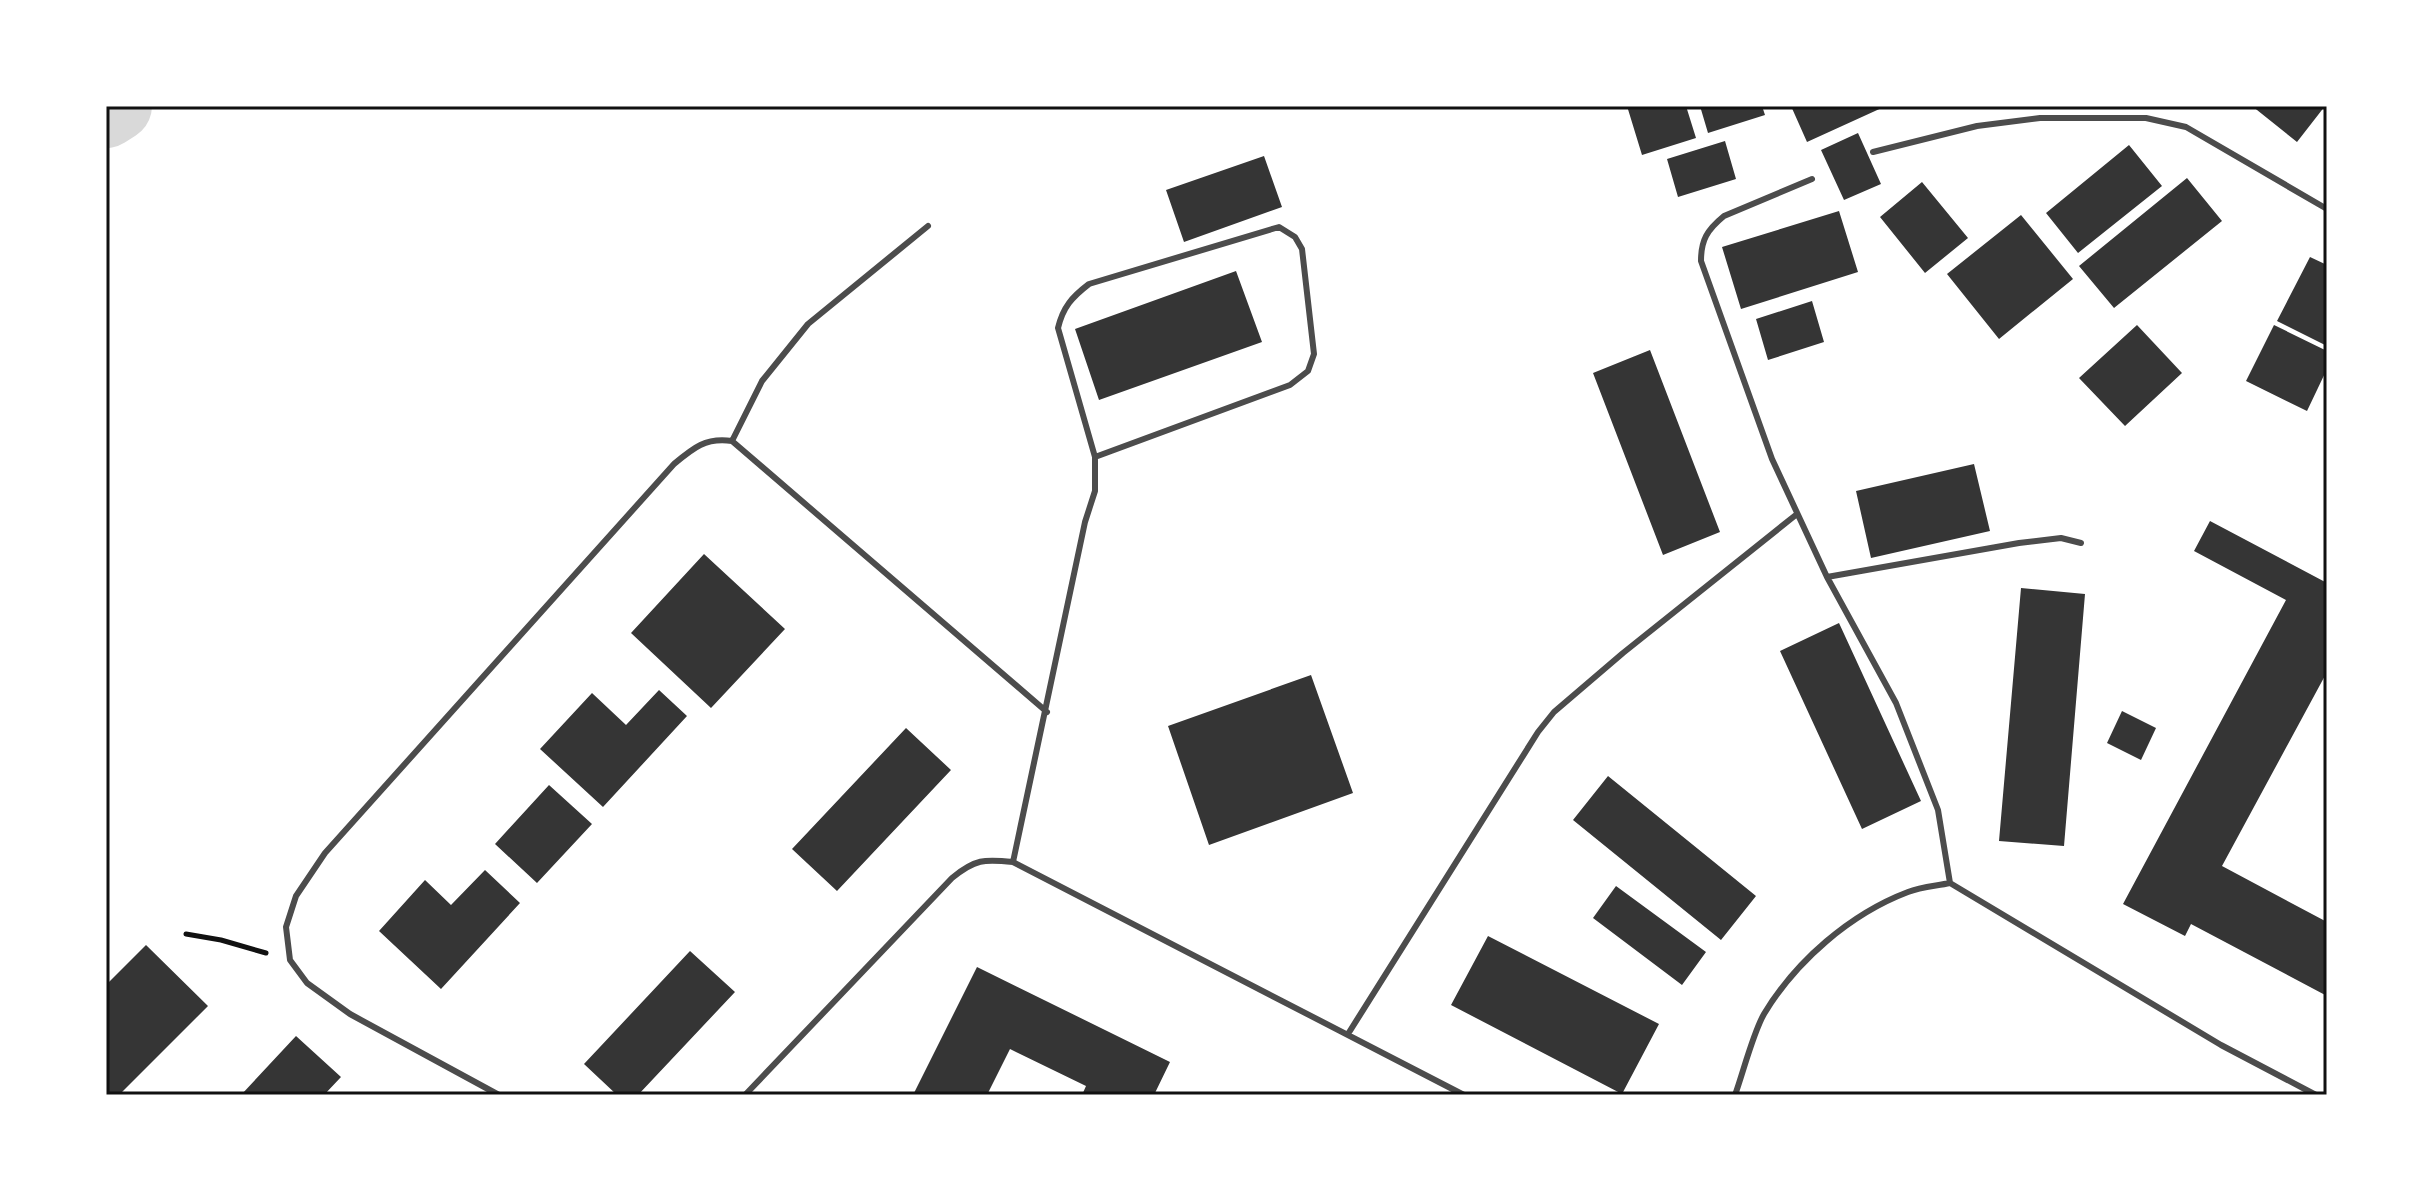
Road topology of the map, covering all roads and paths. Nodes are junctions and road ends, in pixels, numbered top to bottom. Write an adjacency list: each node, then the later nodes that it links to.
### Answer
1 (1873, 152): 3 (lane)
2 (1812, 179): 7 (lane)
3 (2327, 209)
4 (928, 226): 5 (lane)
5 (732, 441): 10 (lane); 14 (lane)
6 (1095, 457): 6 (lane); 10 (lane)
7 (1797, 514): 9 (lane); 15 (lane)
8 (2081, 543): 9 (lane)
9 (1827, 577): 12 (lane)
10 (1047, 712): 11 (lane)
11 (1013, 862): 15 (lane); 17 (lane)
12 (1950, 883): 19 (lane); 20 (lane)
13 (186, 934): 14 (path)
14 (290, 960): 16 (lane)
15 (1348, 1034): 18 (lane)
16 (499, 1095)
17 (745, 1095)
18 (1464, 1095)
19 (1735, 1095)
20 (2316, 1095)

